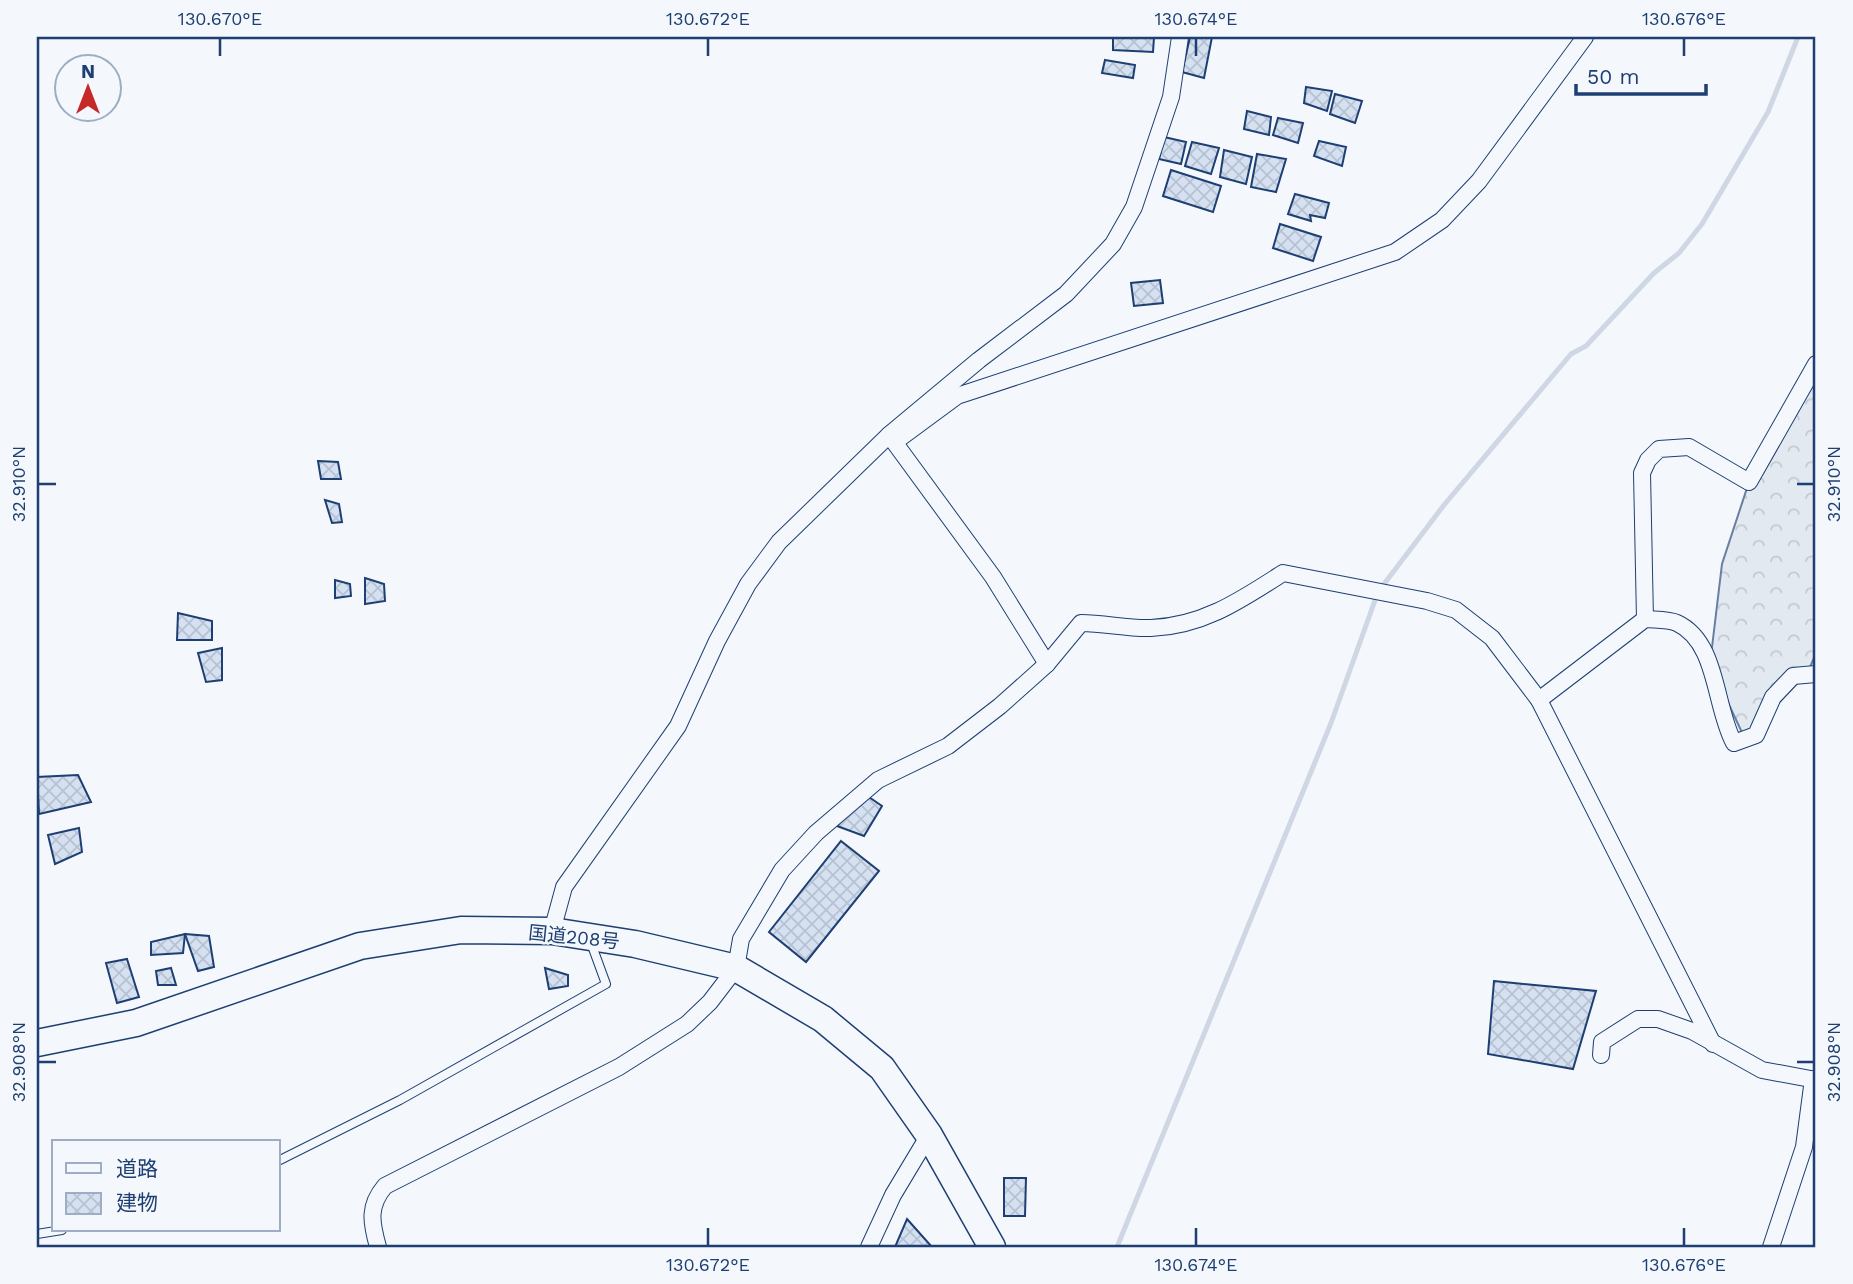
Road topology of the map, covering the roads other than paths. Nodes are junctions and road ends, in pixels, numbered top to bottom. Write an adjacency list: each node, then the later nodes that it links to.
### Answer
1 (1180, 37): 4 (street)
2 (1586, 37): 4 (street)
3 (1816, 364): 5 (street)
4 (892, 438): 6 (street); 9 (street)
5 (1645, 619): 7 (street); 8 (street)
6 (1047, 664): 8 (street); 11 (street)
7 (1816, 674)
8 (1539, 700): 14 (street)
9 (552, 931): 10 (highway, 国道208号); 12 (highway, 国道208号)
10 (589, 937): 11 (highway, 国道208号); 19 (lane)
11 (736, 968): 18 (highway, 国道208号); 20 (street)
12 (136, 1023): 13 (highway, 国道208号); 15 (street)
13 (37, 1043)
14 (1713, 1044): 16 (street); 17 (street)
15 (37, 1055)
16 (1601, 1055)
17 (1815, 1079): 23 (street)
18 (929, 1135): 21 (street); 22 (highway, 国道208号)
19 (280, 1160)
20 (378, 1247)
21 (869, 1247)
22 (992, 1247)
23 (1771, 1247)

